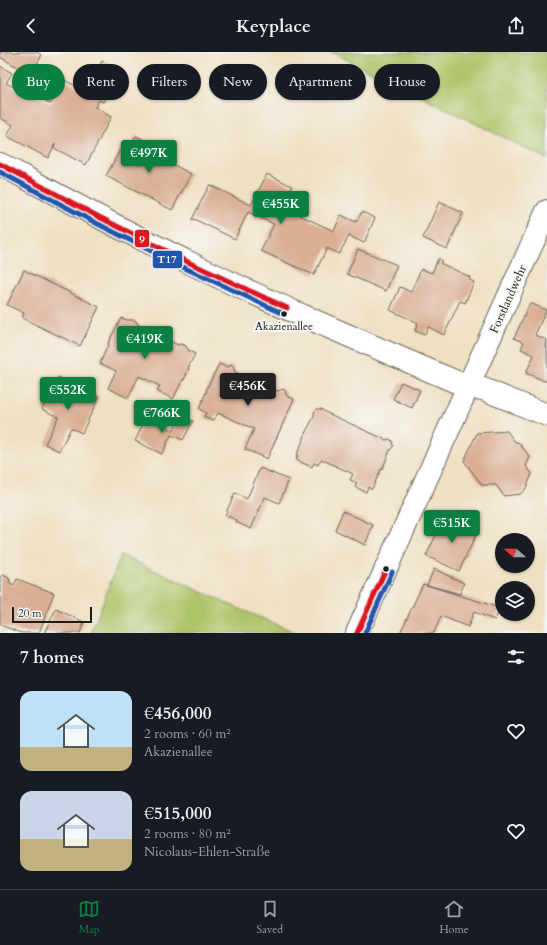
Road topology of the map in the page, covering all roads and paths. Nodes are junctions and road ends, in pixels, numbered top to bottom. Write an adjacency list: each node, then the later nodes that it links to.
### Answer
1 (0, 164): 3 (street)
2 (547, 211): 3 (street, Forstlandwehr)
3 (468, 387): 4 (street); 5 (street, Forstlandwehr)
4 (547, 415)
5 (357, 633)

